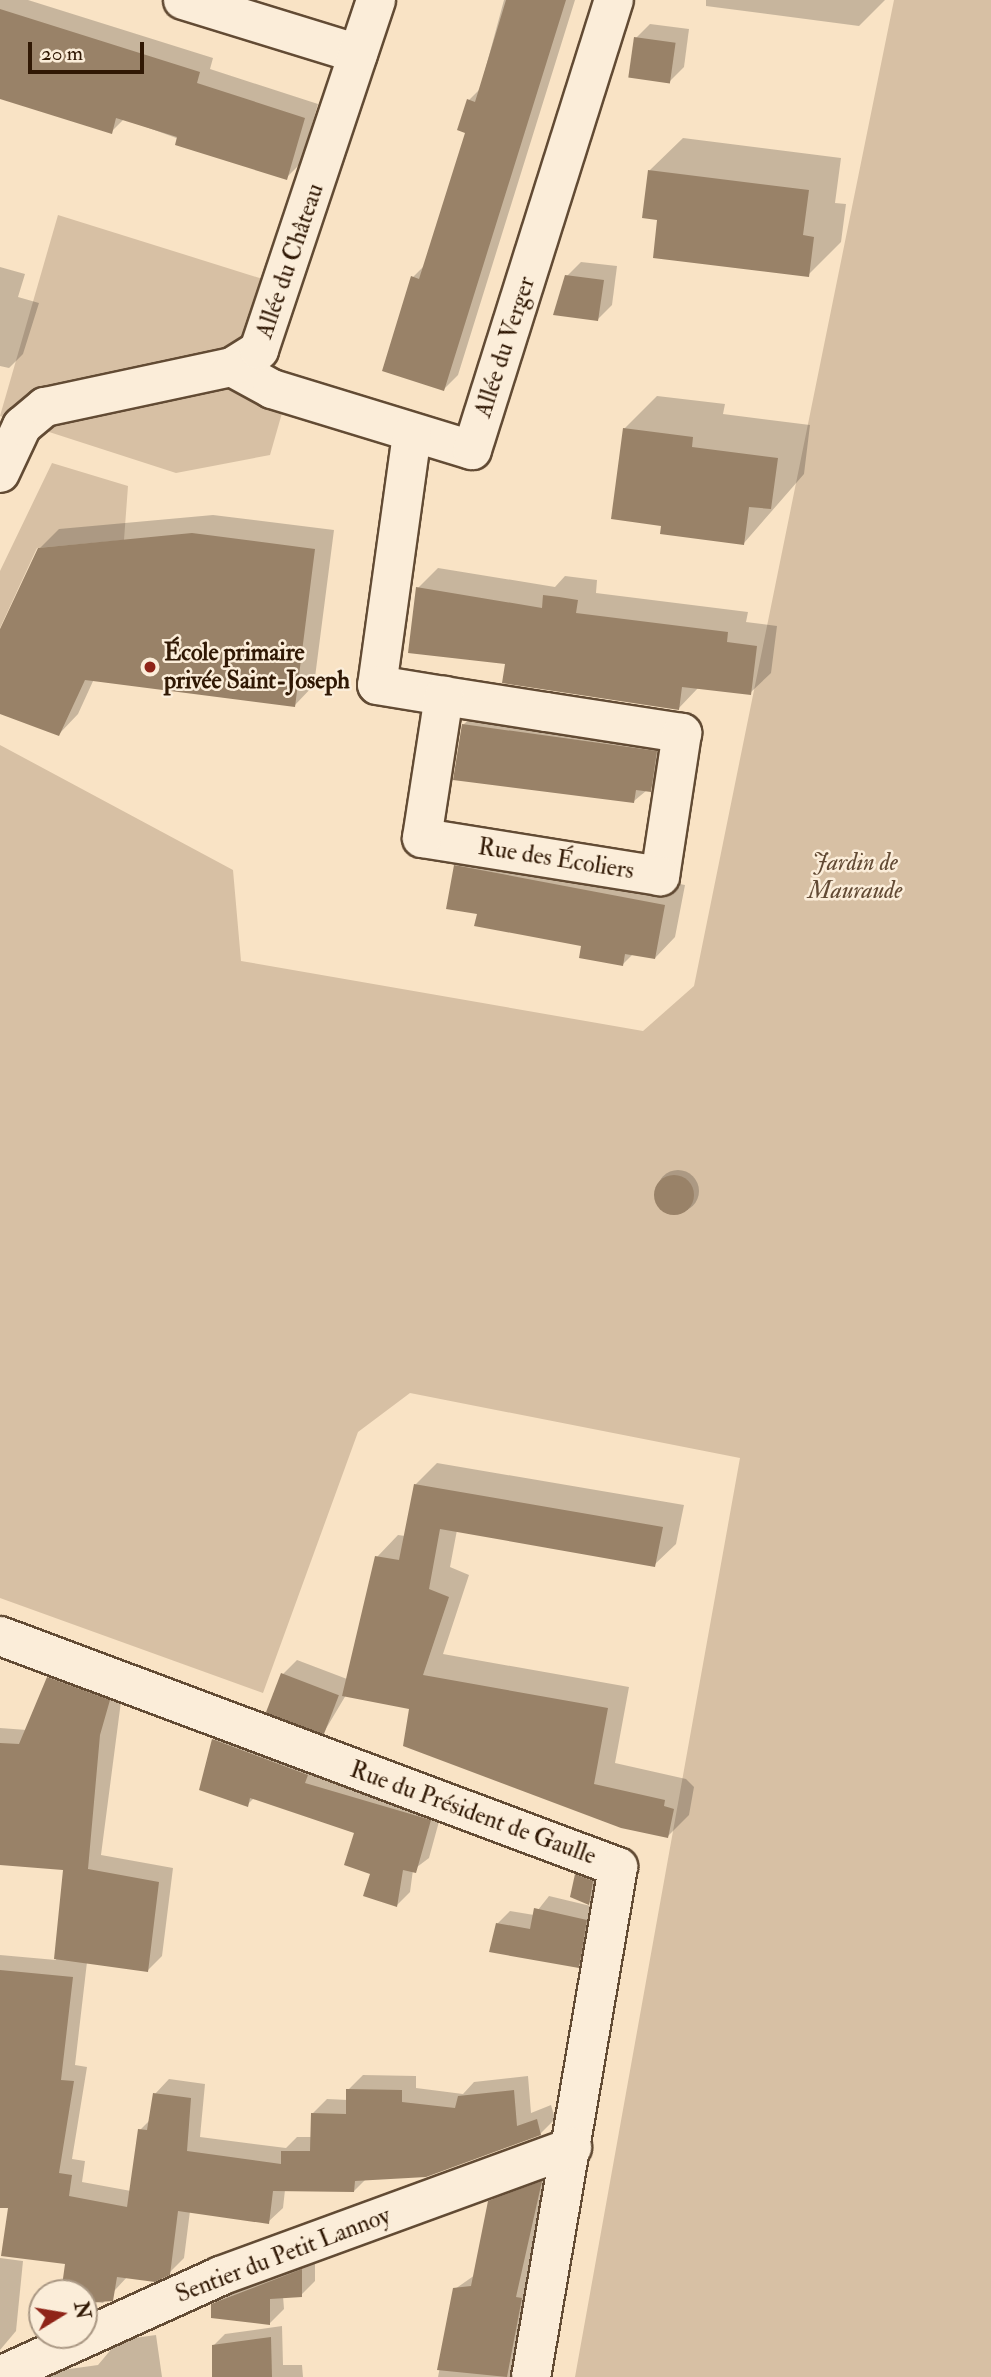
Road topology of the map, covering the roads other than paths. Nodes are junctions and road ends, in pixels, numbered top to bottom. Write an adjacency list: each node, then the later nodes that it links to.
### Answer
1 (183, 0): 4 (street)
2 (376, 0): 4 (street, Allée du Château)
3 (614, 0): 6 (street, Allée du Verger)
4 (358, 54): 5 (street, Allée du Château)
5 (232, 368): 6 (street, Allée du Verger); 7 (street, Allée du Château)
6 (412, 434): 8 (street, Rue des Écoliers)
7 (5, 449)
8 (444, 696): 8 (street, Rue des Écoliers)
9 (0, 1636): 10 (street, Rue du Président de Gaulle)
10 (572, 2147): 11 (street, Sentier du Petit Lannoy); 12 (street, Rue du Président de Gaulle)
11 (0, 2376)
12 (531, 2377)

